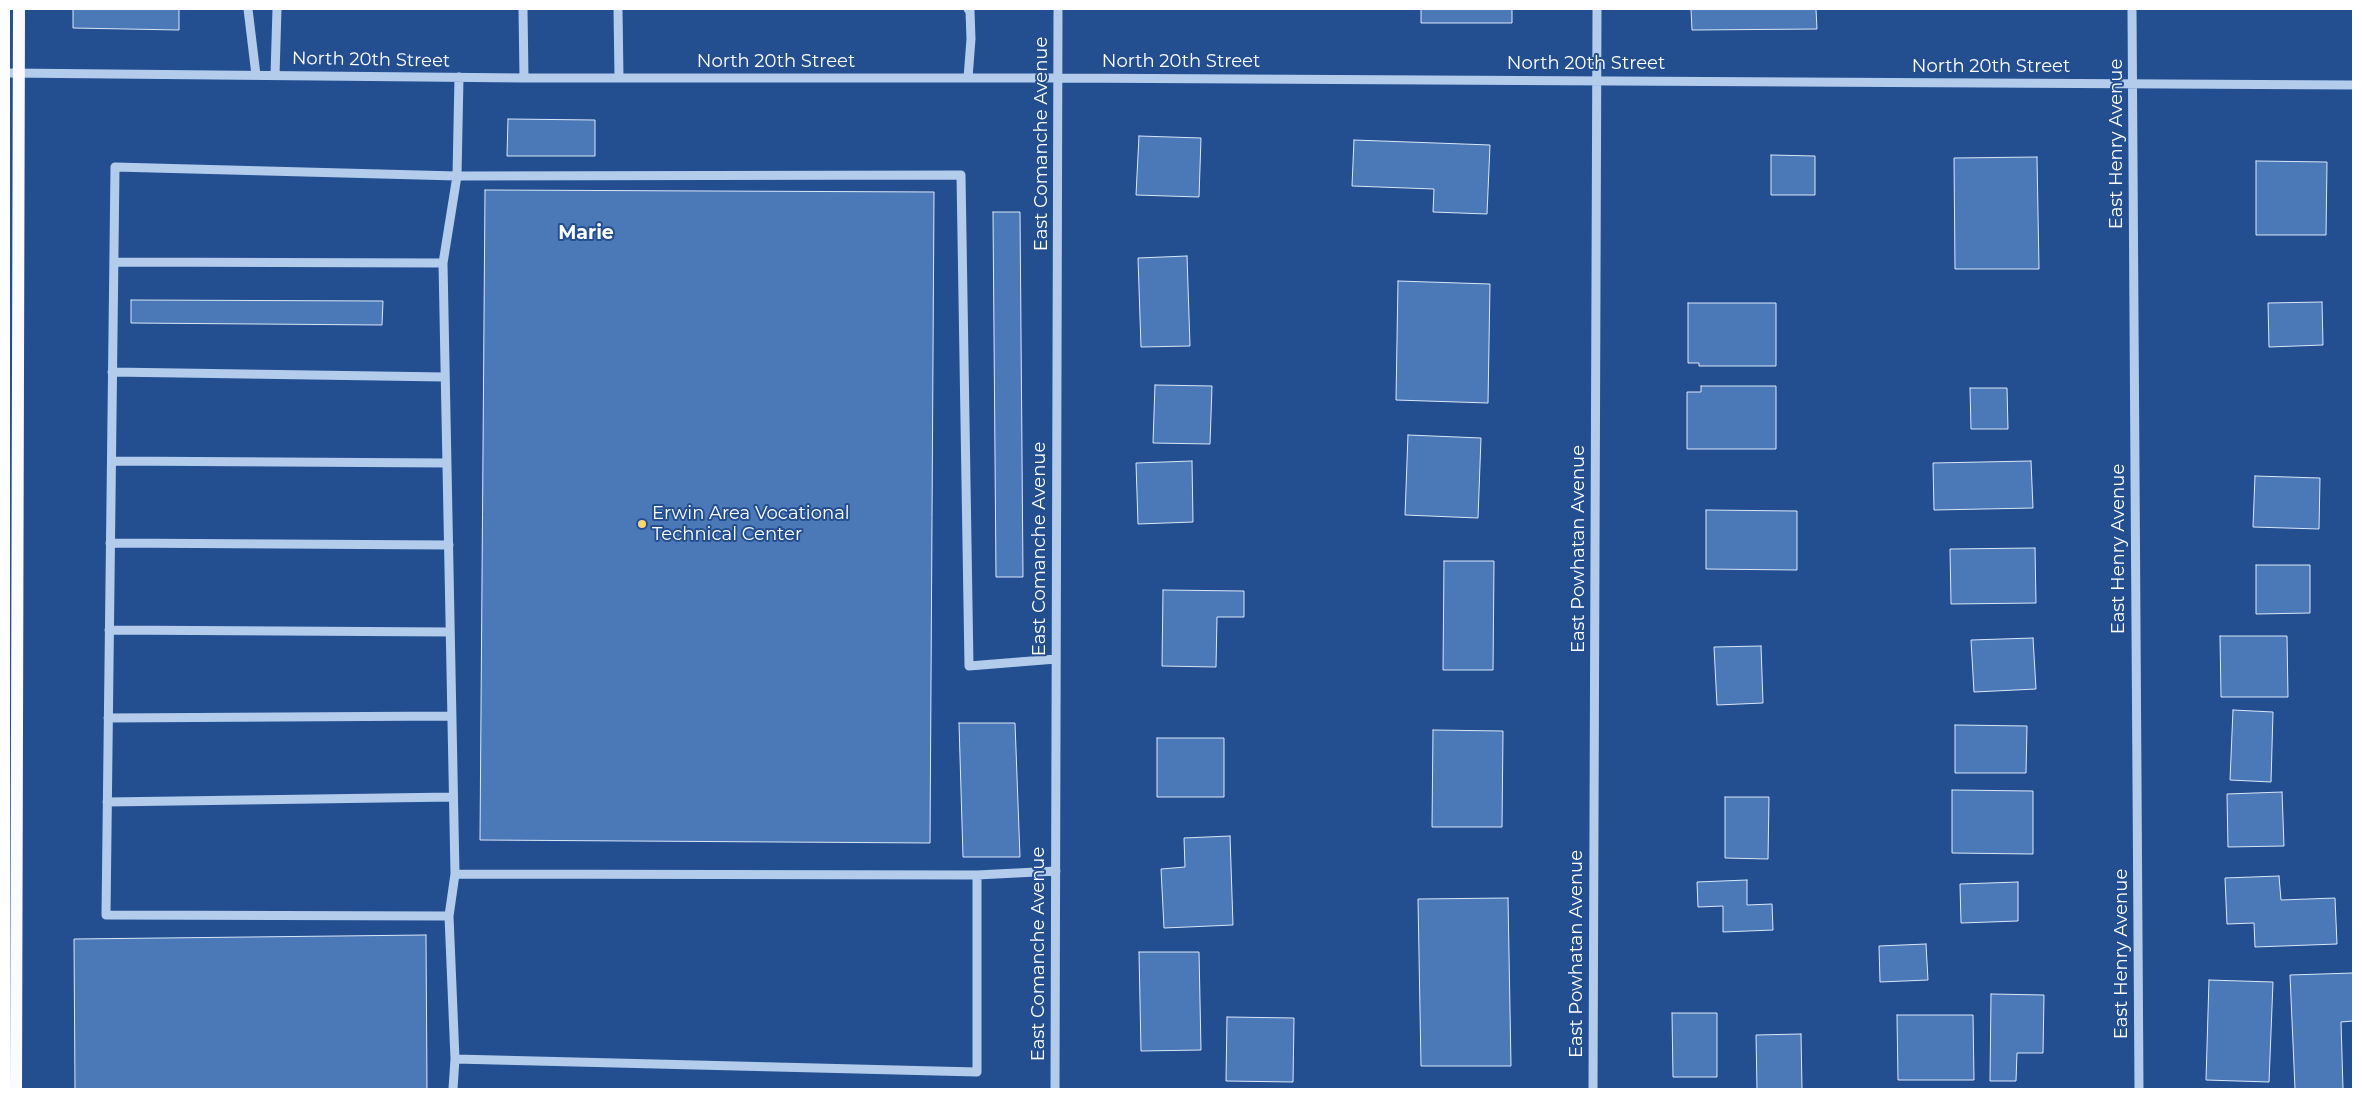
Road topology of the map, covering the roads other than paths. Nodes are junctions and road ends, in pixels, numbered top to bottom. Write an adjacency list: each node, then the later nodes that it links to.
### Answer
1 (19, 9): 10 (main road)
2 (248, 9): 11 (street)
3 (277, 9): 12 (street)
4 (523, 9): 14 (street)
5 (618, 9): 15 (street)
6 (968, 9): 16 (street)
7 (1058, 9): 17 (street, East Comanche Avenue)
8 (1597, 9): 18 (street, East Powhatan Avenue)
9 (2132, 9): 19 (street, East Henry Avenue)
10 (14, 73): 11 (street, North 20th Street); 42 (main road)
11 (256, 75): 12 (street, North 20th Street)
12 (275, 75): 13 (street, North 20th Street)
13 (459, 77): 14 (street, North 20th Street); 21 (street)
14 (524, 78): 15 (street, North 20th Street)
15 (619, 78): 16 (street, North 20th Street)
16 (968, 78): 17 (street, North 20th Street)
17 (1058, 78): 18 (street, North 20th Street); 32 (street, East Comanche Avenue)
18 (1598, 80): 19 (street, North 20th Street); 45 (street, East Powhatan Avenue)
19 (2132, 84): 20 (street, North 20th Street); 46 (street, East Henry Avenue)
20 (2353, 85)
21 (457, 176): 22 (street); 23 (street); 32 (street)
22 (114, 262): 23 (street); 24 (street)
23 (443, 263): 25 (street)
24 (112, 372): 25 (street); 26 (street)
25 (445, 377): 27 (street)
26 (112, 461): 27 (street); 28 (street)
27 (447, 464): 29 (street)
28 (110, 543): 29 (street); 30 (street)
29 (449, 545): 31 (street)
30 (109, 630): 31 (street); 34 (street)
31 (450, 632): 33 (street)
32 (1056, 659): 37 (street, East Comanche Avenue)
33 (452, 716): 34 (street); 35 (street)
34 (108, 718): 36 (street)
35 (453, 797): 36 (street); 38 (street)
36 (107, 802): 40 (street)
37 (1056, 871): 39 (street); 44 (street, East Comanche Avenue)
38 (455, 874): 39 (street); 40 (street)
39 (977, 875): 41 (street)
40 (449, 916): 41 (street)
41 (455, 1059): 43 (street)
42 (16, 1089)
43 (453, 1089)
44 (1055, 1089)
45 (1593, 1089)
46 (2140, 1089)

